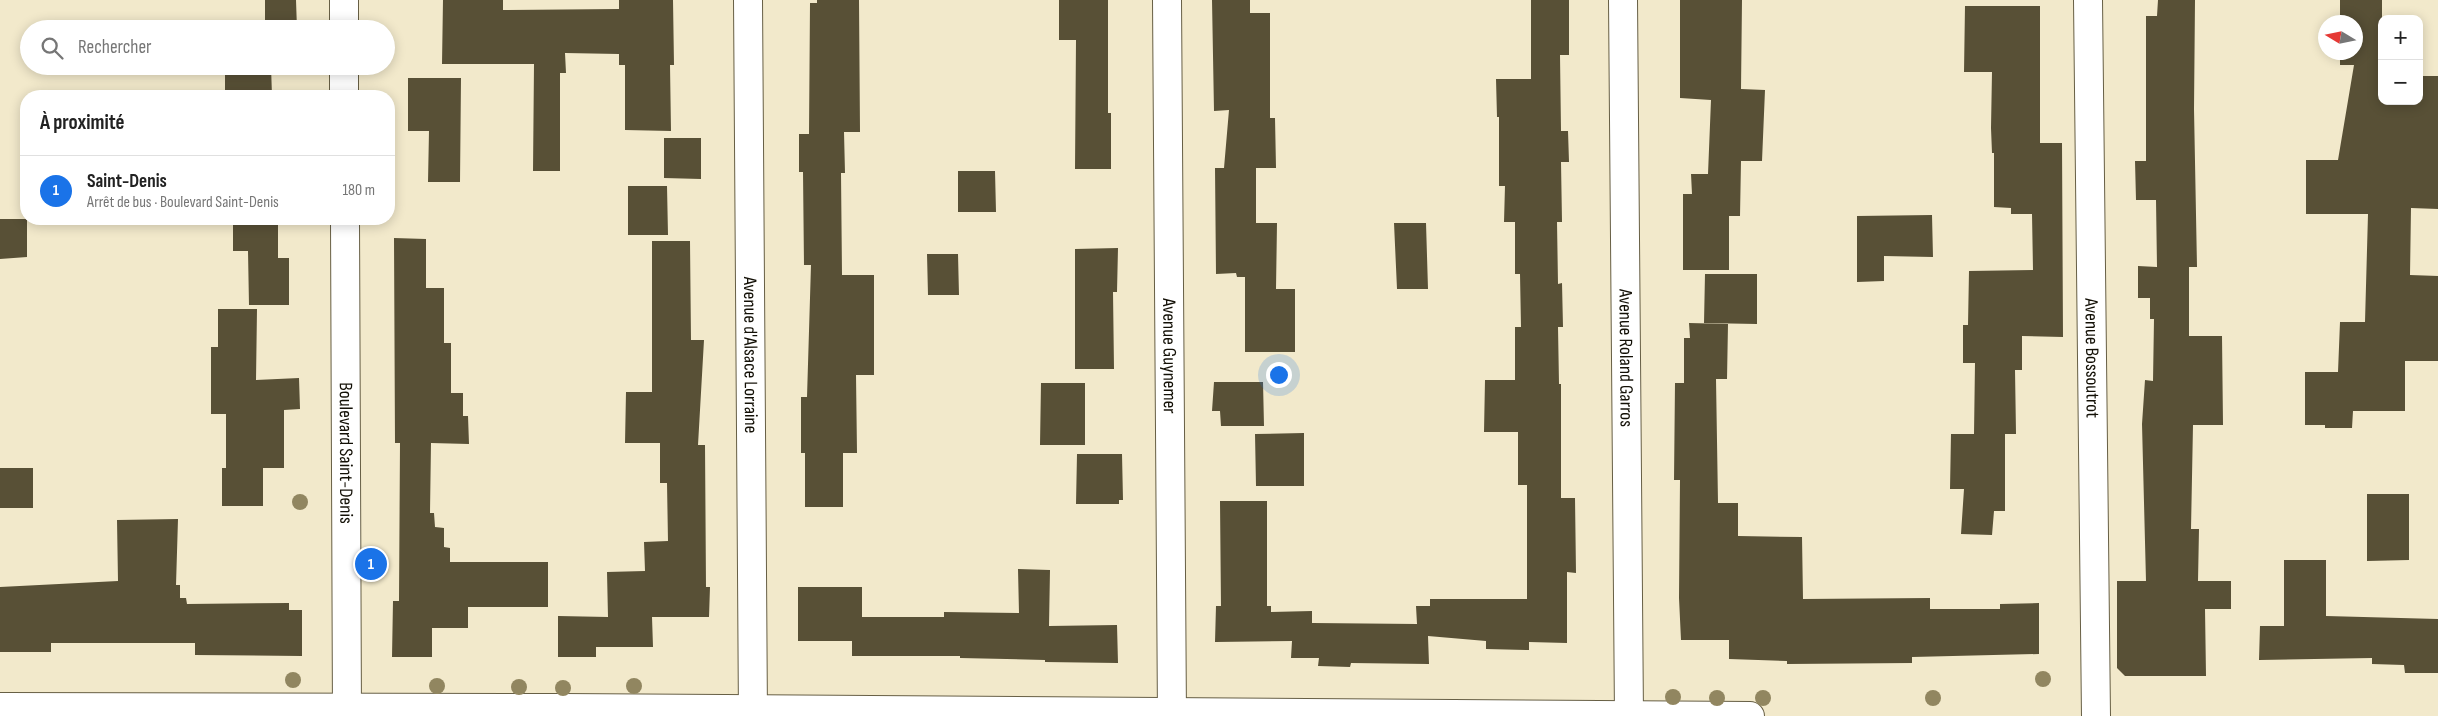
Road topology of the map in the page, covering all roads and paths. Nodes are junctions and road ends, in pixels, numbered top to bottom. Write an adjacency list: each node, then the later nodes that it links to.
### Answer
1 (344, 0): 6 (street)
2 (748, 0): 12 (street, Avenue d'Alsace Lorraine)
3 (1167, 0): 13 (street, Avenue Guynemer)
4 (1624, 0): 14 (street, Avenue Roland Garros)
5 (2088, 0): 16 (street, Avenue Bossoutrot)
6 (344, 20)
7 (344, 75): 8 (street)
8 (344, 90)
9 (345, 225): 11 (street, Boulevard Saint-Denis)
10 (0, 706): 11 (street)
11 (347, 712): 12 (street)
12 (753, 713): 13 (street)
13 (1172, 715): 14 (street)
14 (1629, 715): 15 (street)
15 (1750, 716)
16 (2096, 716)

